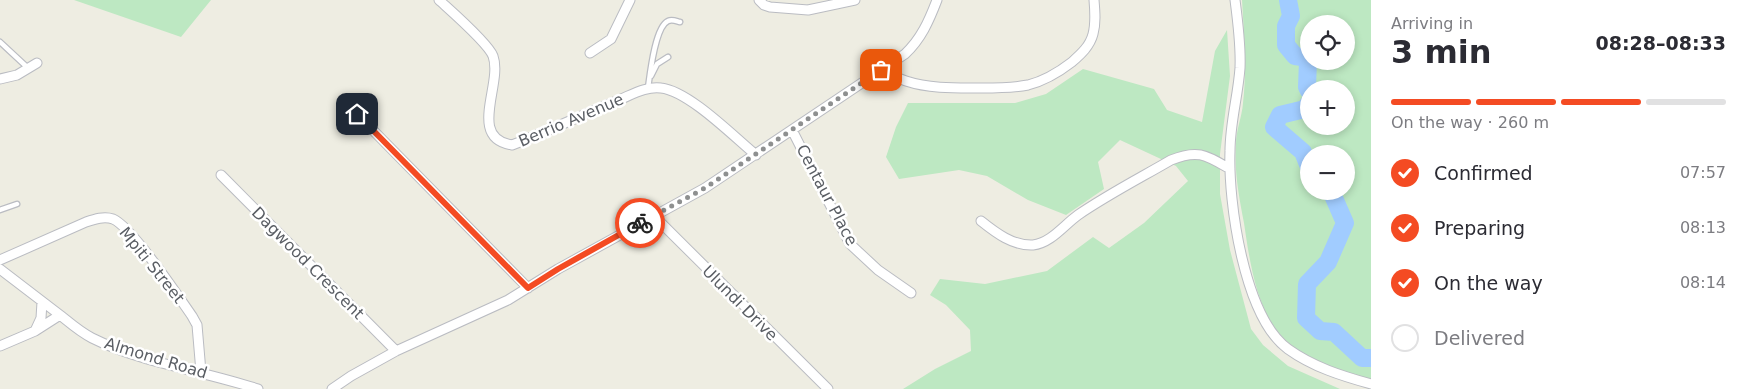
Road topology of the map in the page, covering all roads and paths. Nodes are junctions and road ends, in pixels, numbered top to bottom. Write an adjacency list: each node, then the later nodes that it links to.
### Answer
1 (440, 0): 17 (street, Berrio Avenue)
2 (630, 0): 10 (street)
3 (759, 0): 4 (street)
4 (855, 0)
5 (936, 0): 14 (street)
6 (1094, 0): 14 (street)
7 (1235, 0): 21 (street)
8 (680, 22): 15 (lane)
9 (0, 42): 13 (lane)
10 (590, 53)
11 (668, 57): 15 (lane)
12 (37, 63): 13 (street)
13 (28, 68): 16 (street)
14 (881, 70): 19 (street)
15 (649, 78): 17 (lane)
16 (0, 79)
17 (648, 89): 20 (street, Berrio Avenue)
18 (357, 114): 29 (street)
19 (792, 130): 20 (street); 30 (street, Centaur Place)
20 (756, 155): 25 (street)
21 (1230, 168): 26 (street); 37 (street)
22 (221, 176): 35 (street, Dagwood Crescent)
23 (17, 204): 24 (lane)
24 (0, 210)
25 (654, 216): 29 (street); 40 (street, Ulundi Drive)
26 (981, 221)
27 (0, 260): 36 (street, Mpiti Street)
28 (0, 269): 31 (street, Almond Road)
29 (528, 288): 35 (street)
30 (911, 293)
31 (42, 302): 32 (street, Almond Road); 33 (street)
32 (60, 315): 33 (street); 36 (street, Almond Road)
33 (35, 330): 34 (street)
34 (0, 346)
35 (396, 351): 39 (street)
36 (201, 372): 38 (street, Almond Road)
37 (1371, 384)
38 (258, 389)
39 (332, 389)
40 (828, 389)

